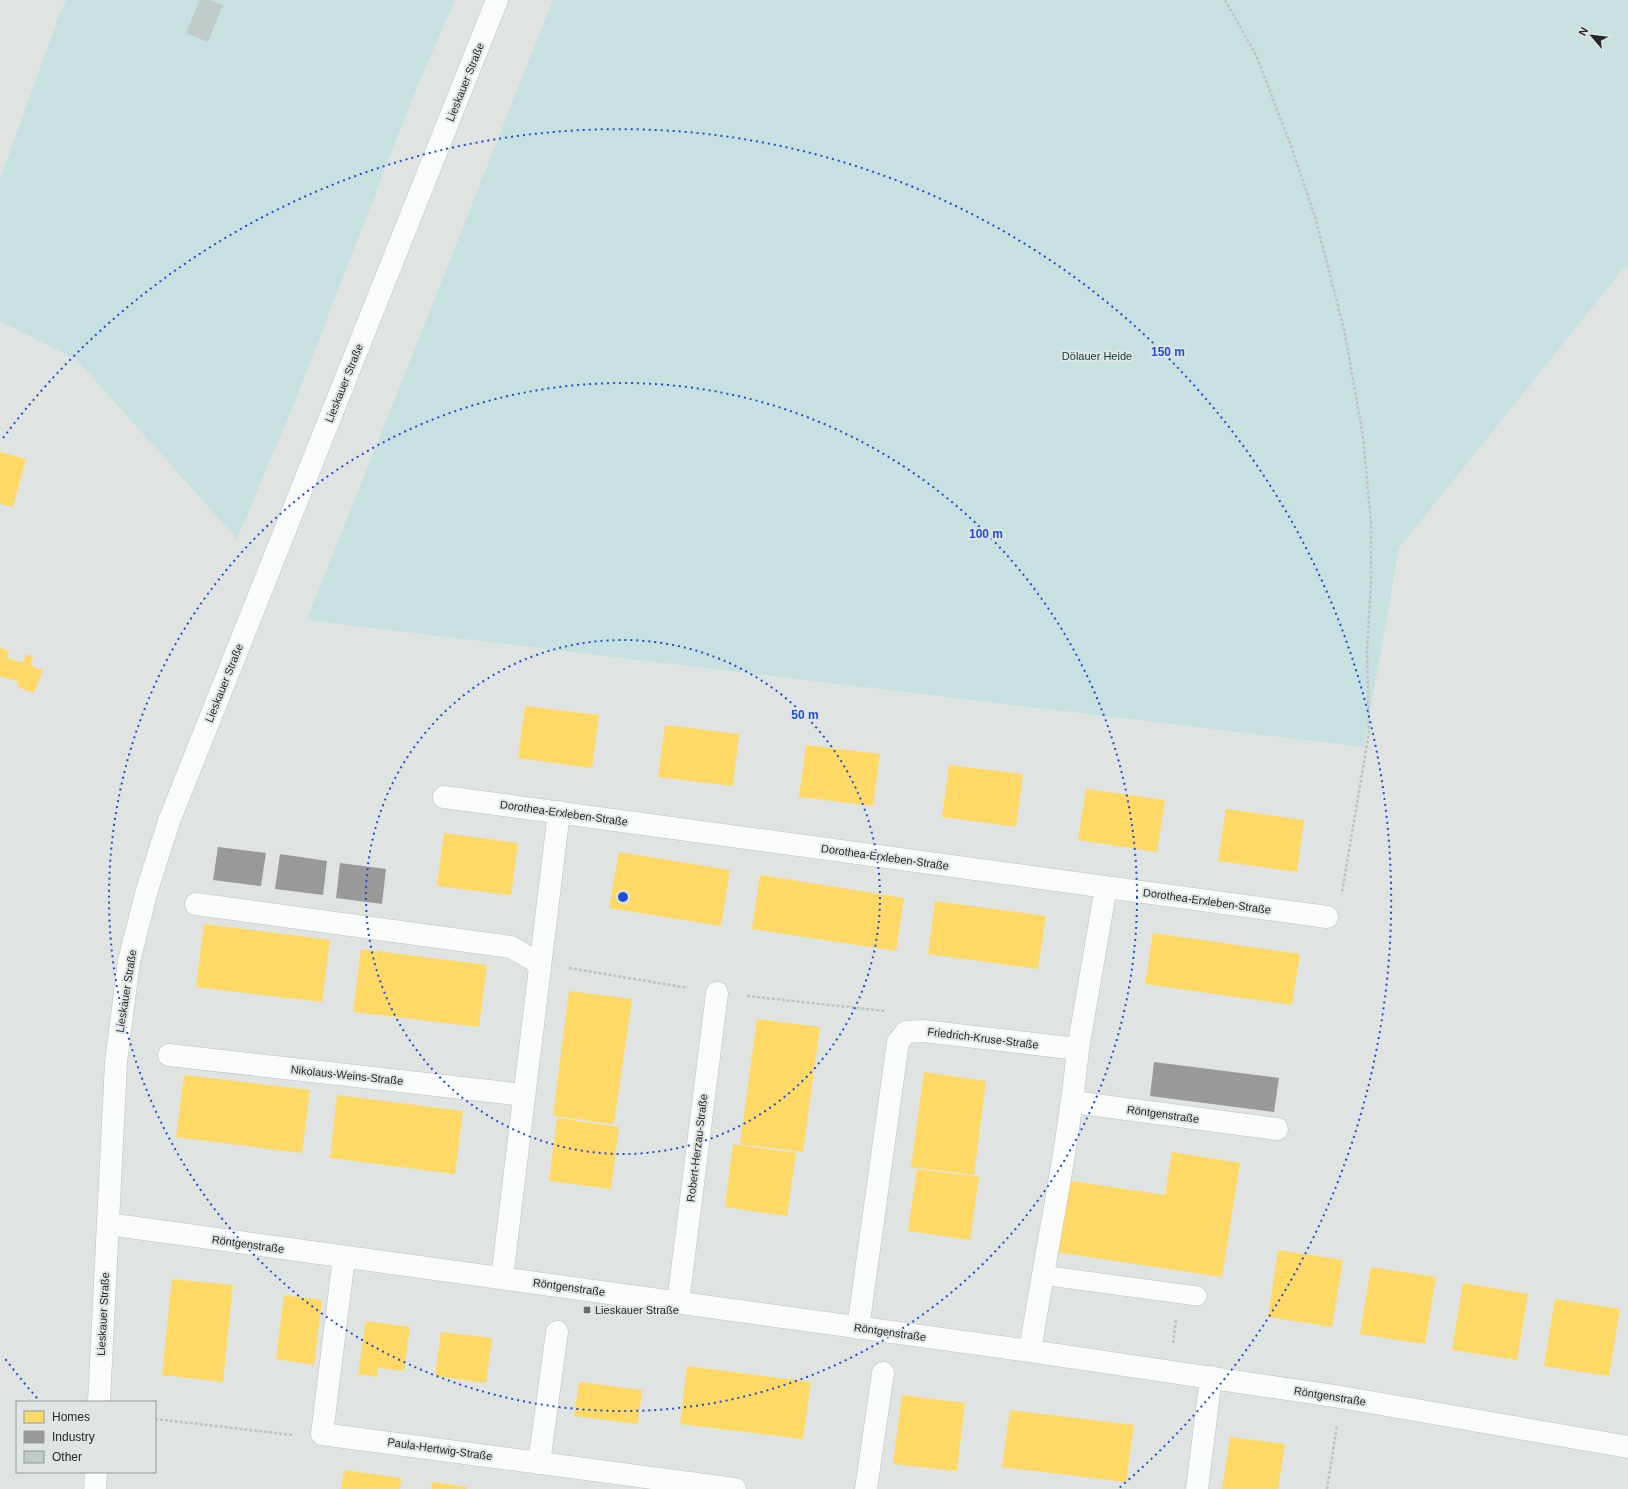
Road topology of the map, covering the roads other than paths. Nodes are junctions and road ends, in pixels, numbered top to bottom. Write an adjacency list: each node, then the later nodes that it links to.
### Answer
1 (498, 0): 14 (street, Lieskauer Straße)
2 (444, 797): 3 (street, Dorothea-Erxleben-Straße)
3 (559, 812): 4 (street, Dorothea-Erxleben-Straße); 7 (street)
4 (1106, 887): 6 (street, Dorothea-Erxleben-Straße); 9 (street)
5 (196, 904): 7 (street)
6 (1327, 917)
7 (540, 964): 11 (street)
8 (717, 993): 19 (street, Robert-Herzau-Straße)
9 (1078, 1049): 12 (street); 20 (street, Friedrich-Kruse-Straße)
10 (169, 1055): 11 (street, Nikolaus-Weins-Straße)
11 (524, 1095): 17 (street)
12 (1073, 1102): 13 (street, Röntgenstraße); 16 (street)
13 (1277, 1129)
14 (108, 1224): 15 (street, Röntgenstraße); 25 (street, Lieskauer Straße)
15 (344, 1257): 17 (street, Röntgenstraße); 27 (street, Paula-Hertwig-Straße)
16 (1042, 1275): 18 (lane); 22 (street)
17 (502, 1278): 19 (street, Röntgenstraße)
18 (1188, 1295)
19 (678, 1303): 20 (street, Röntgenstraße)
20 (858, 1328): 22 (street, Röntgenstraße)
21 (557, 1332): 27 (street)
22 (1030, 1350): 24 (street, Röntgenstraße)
23 (883, 1373): 31 (street)
24 (1211, 1377): 26 (street, Röntgenstraße); 32 (street)
25 (99, 1401)
26 (1628, 1447)
27 (540, 1463): 30 (street, Paula-Hertwig-Straße)
28 (96, 1473): 29 (street)
29 (95, 1489)
30 (735, 1489)
31 (866, 1489)
32 (1197, 1489)

